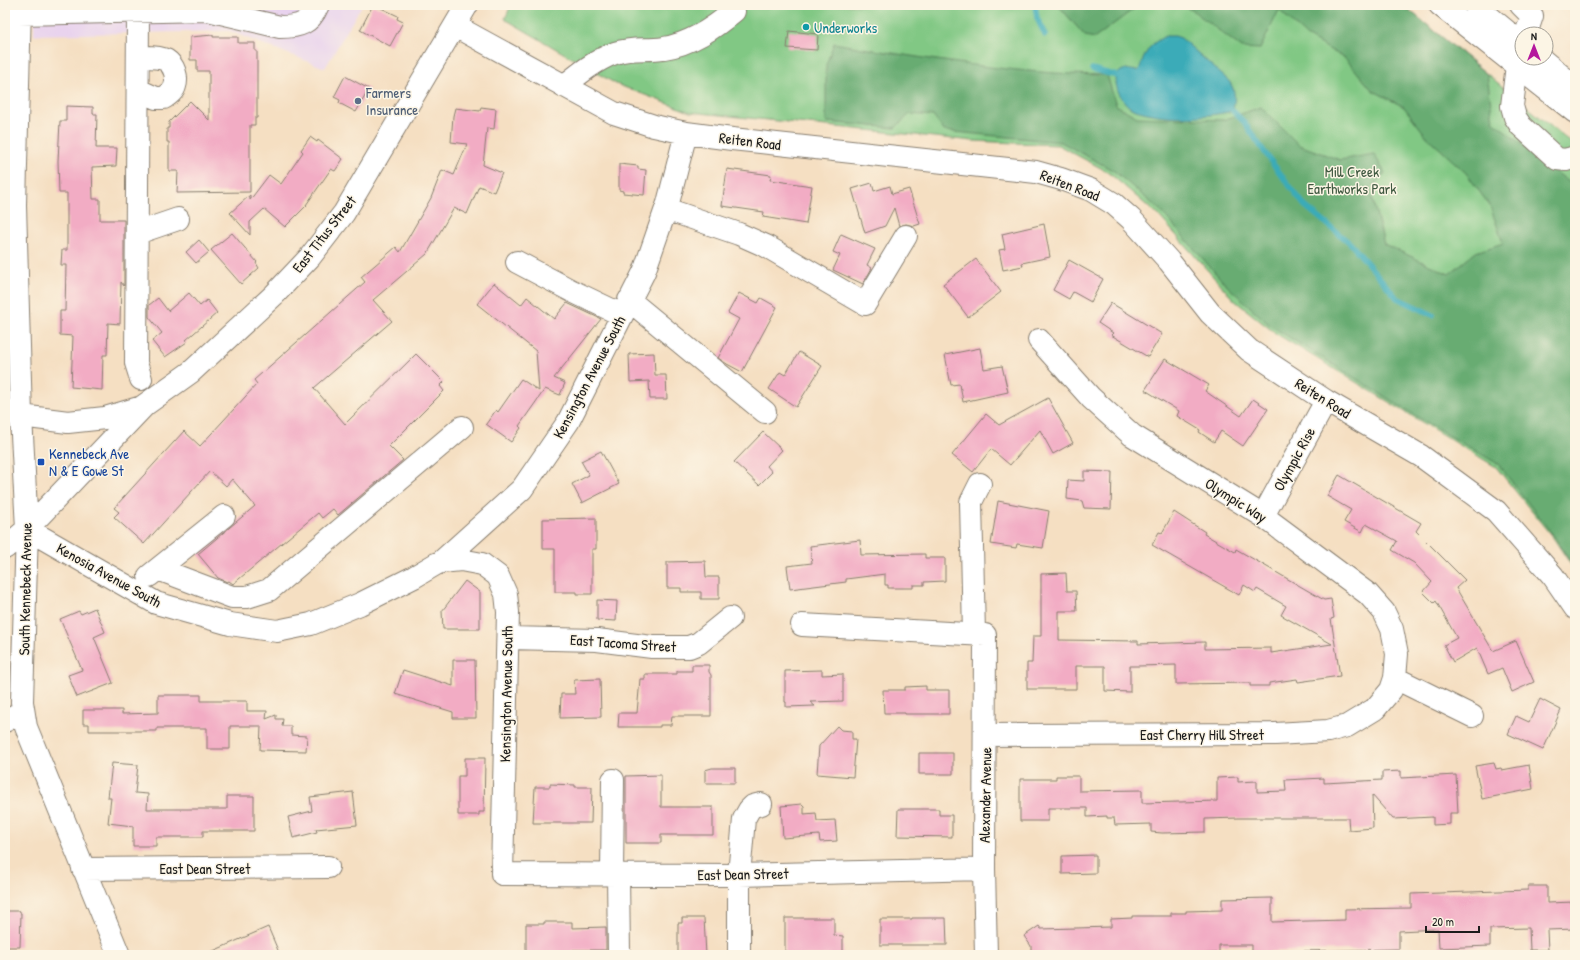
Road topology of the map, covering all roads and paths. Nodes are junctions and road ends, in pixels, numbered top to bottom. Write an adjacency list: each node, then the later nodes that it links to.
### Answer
1 (318, 5): 6 (street)
2 (467, 5): 9 (street, East Titus Street)
3 (1440, 5): 14 (street)
4 (1475, 5): 11 (street)
5 (1520, 5): 10 (street)
6 (134, 9): 7 (street); 13 (street)
7 (20, 10): 12 (street, South Kennebeck Avenue)
8 (734, 11): 19 (street)
9 (455, 26): 19 (street, Reiten Road); 35 (street, East Titus Street)
10 (1529, 26)
11 (1514, 37)
12 (12, 50): 18 (street, South Kennebeck Avenue)
13 (138, 57): 21 (street); 21 (street)
14 (1514, 63)
15 (1517, 66): 24 (street)
16 (1518, 66): 22 (street)
17 (1550, 66): 20 (street)
18 (12, 79): 25 (street, South Kennebeck Avenue)
19 (564, 86): 23 (street, Reiten Road)
20 (1575, 87)
21 (138, 90): 28 (street)
22 (1575, 112)
23 (686, 133): 26 (street, Kensington Avenue South); 34 (street, Reiten Road)
24 (1575, 157)
25 (10, 205): 37 (street, South Kennebeck Avenue)
26 (666, 209): 29 (street); 31 (street, Kensington Avenue South)
27 (178, 218): 28 (street)
28 (137, 233): 33 (street)
29 (906, 236)
30 (517, 262): 31 (street)
31 (626, 308): 36 (street); 44 (street, Kensington Avenue South)
32 (1039, 340): 41 (street, Olympic Way)
33 (140, 379)
34 (1326, 401): 41 (street, Olympic Rise); 47 (street, Reiten Road)
35 (146, 403): 37 (street, East Titus Street); 42 (street, East Titus Street)
36 (765, 412)
37 (13, 414): 42 (street, South Kennebeck Avenue)
38 (462, 427): 45 (street)
39 (980, 484): 50 (street, Alexander Avenue)
40 (224, 516): 45 (street)
41 (1263, 516): 52 (street, Olympic Way)
42 (27, 529): 43 (street, East Titus Street); 46 (street, Kenosia Avenue South); 53 (street, South Kennebeck Avenue)
43 (5, 548)
44 (441, 562): 46 (street, Kenosia Avenue South); 51 (street, Kensington Avenue South)
45 (158, 569): 46 (street)
46 (132, 589)
47 (1575, 608)
48 (730, 618): 51 (street, East Tacoma Street)
49 (802, 625): 50 (street)
50 (980, 634): 55 (street, Alexander Avenue)
51 (508, 638): 61 (street, Kensington Avenue South)
52 (1395, 678): 54 (street); 55 (street, East Cherry Hill Street)
53 (14, 716): 59 (street, South Kennebeck Avenue)
54 (1472, 716)
55 (986, 735): 60 (street, Alexander Avenue)
56 (613, 780): 62 (street)
57 (761, 804): 63 (street)
58 (328, 867): 59 (street, East Dean Street)
59 (83, 869): 64 (street, South Kennebeck Avenue)
60 (984, 869): 63 (street, East Dean Street); 67 (street, Alexander Avenue)
61 (502, 874): 62 (street, East Dean Street)
62 (615, 874): 63 (street, East Dean Street); 65 (street)
63 (739, 875): 66 (street)
64 (119, 955)
65 (619, 955)
66 (739, 955)
67 (986, 955)

